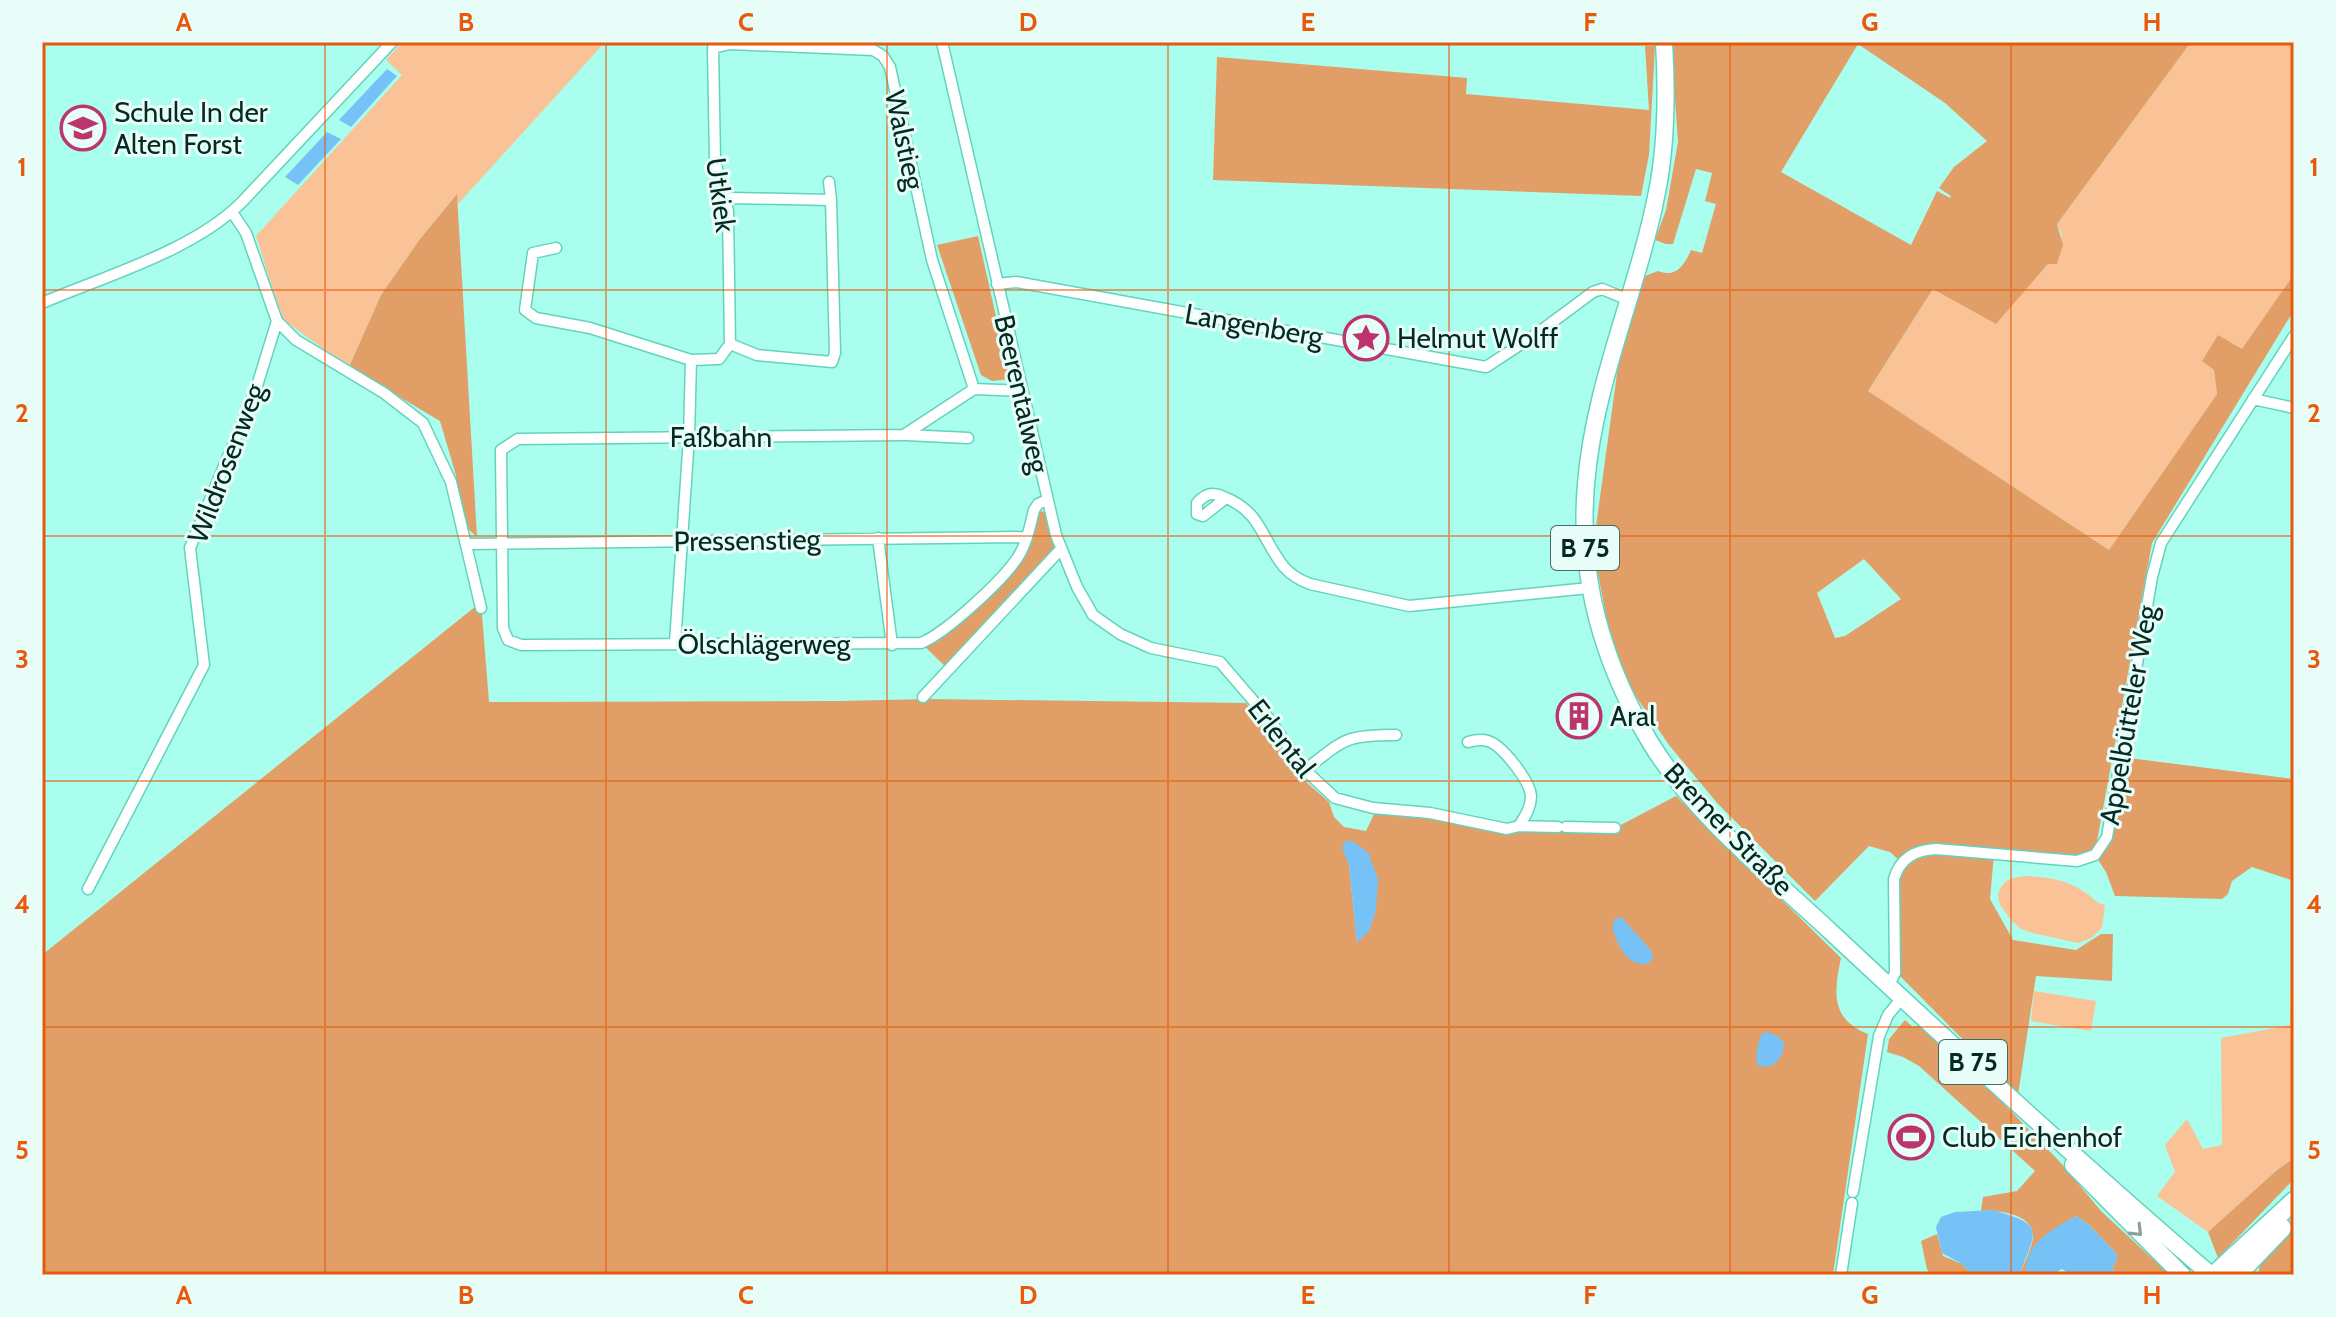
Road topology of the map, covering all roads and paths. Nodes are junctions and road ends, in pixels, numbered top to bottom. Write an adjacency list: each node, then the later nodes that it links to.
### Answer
1 (392, 42): 8 (street)
2 (942, 42): 10 (street, Beerentalweg)
3 (1664, 42): 11 (main road, Bremer Straße / B 75)
4 (713, 48): 6 (street, Utkiek); 17 (street, Walstieg)
5 (829, 182): 7 (street)
6 (726, 200): 7 (street); 15 (street, Utkiek)
7 (831, 200): 15 (street)
8 (232, 212): 12 (street); 13 (street)
9 (556, 248): 16 (street)
10 (997, 284): 11 (street, Langenberg); 18 (street, Beerentalweg)
11 (1629, 300): 32 (main road, Bremer Straße / B 75)
12 (42, 303)
13 (277, 321): 30 (street); 42 (street, Wildrosenweg)
14 (2294, 336): 19 (street, Appelbütteler Weg)
15 (730, 344): 16 (street)
16 (691, 360): 22 (street)
17 (974, 389): 18 (street); 21 (street)
18 (1022, 391): 25 (street, Beerentalweg)
19 (2253, 399): 20 (street); 43 (street, Appelbütteler Weg)
20 (2294, 408)
21 (904, 435): 22 (street, Faßbahn); 23 (street, Faßbahn)
22 (689, 437): 28 (street); 29 (street, Faßbahn)
23 (968, 438)
24 (1226, 498): 32 (street)
25 (1047, 500): 26 (street, Ölschlägerweg); 31 (street, Beerentalweg)
26 (1027, 537): 27 (street, Pressenstieg); 35 (street, Ölschlägerweg)
27 (878, 538): 28 (street, Pressenstieg); 35 (street)
28 (682, 541): 29 (street, Pressenstieg); 34 (street)
29 (501, 543): 30 (street, Pressenstieg); 34 (street, Ölschlägerweg)
30 (467, 544): 33 (street)
31 (1060, 550): 36 (street); 39 (street, Erlental)
32 (1589, 588): 43 (main road, Bremer Straße / B 75)
33 (481, 608)
34 (675, 643): 35 (street, Ölschlägerweg)
35 (892, 645)
36 (923, 697)
37 (1396, 735): 39 (street)
38 (1468, 742): 40 (street)
39 (1305, 770): 40 (street, Erlental)
40 (1519, 826): 41 (street, Erlental)
41 (1615, 828)
42 (88, 889)
43 (1889, 985): 44 (main road, Bremer Straße / B 75)
44 (1902, 998): 45 (main road, Bremer Straße / B 75); 49 (street)
45 (2026, 1108): 50 (main road, Bremer Straße / B 75, one-way to 50); 51 (main road, Bremer Straße / B 75)
46 (2294, 1201): 51 (highway)
47 (2294, 1216): 48 (highway)
48 (2255, 1254): 52 (highway); 53 (highway)
49 (1841, 1275)
50 (2182, 1275)
51 (2212, 1275)
52 (2237, 1275)
53 (2250, 1275)

